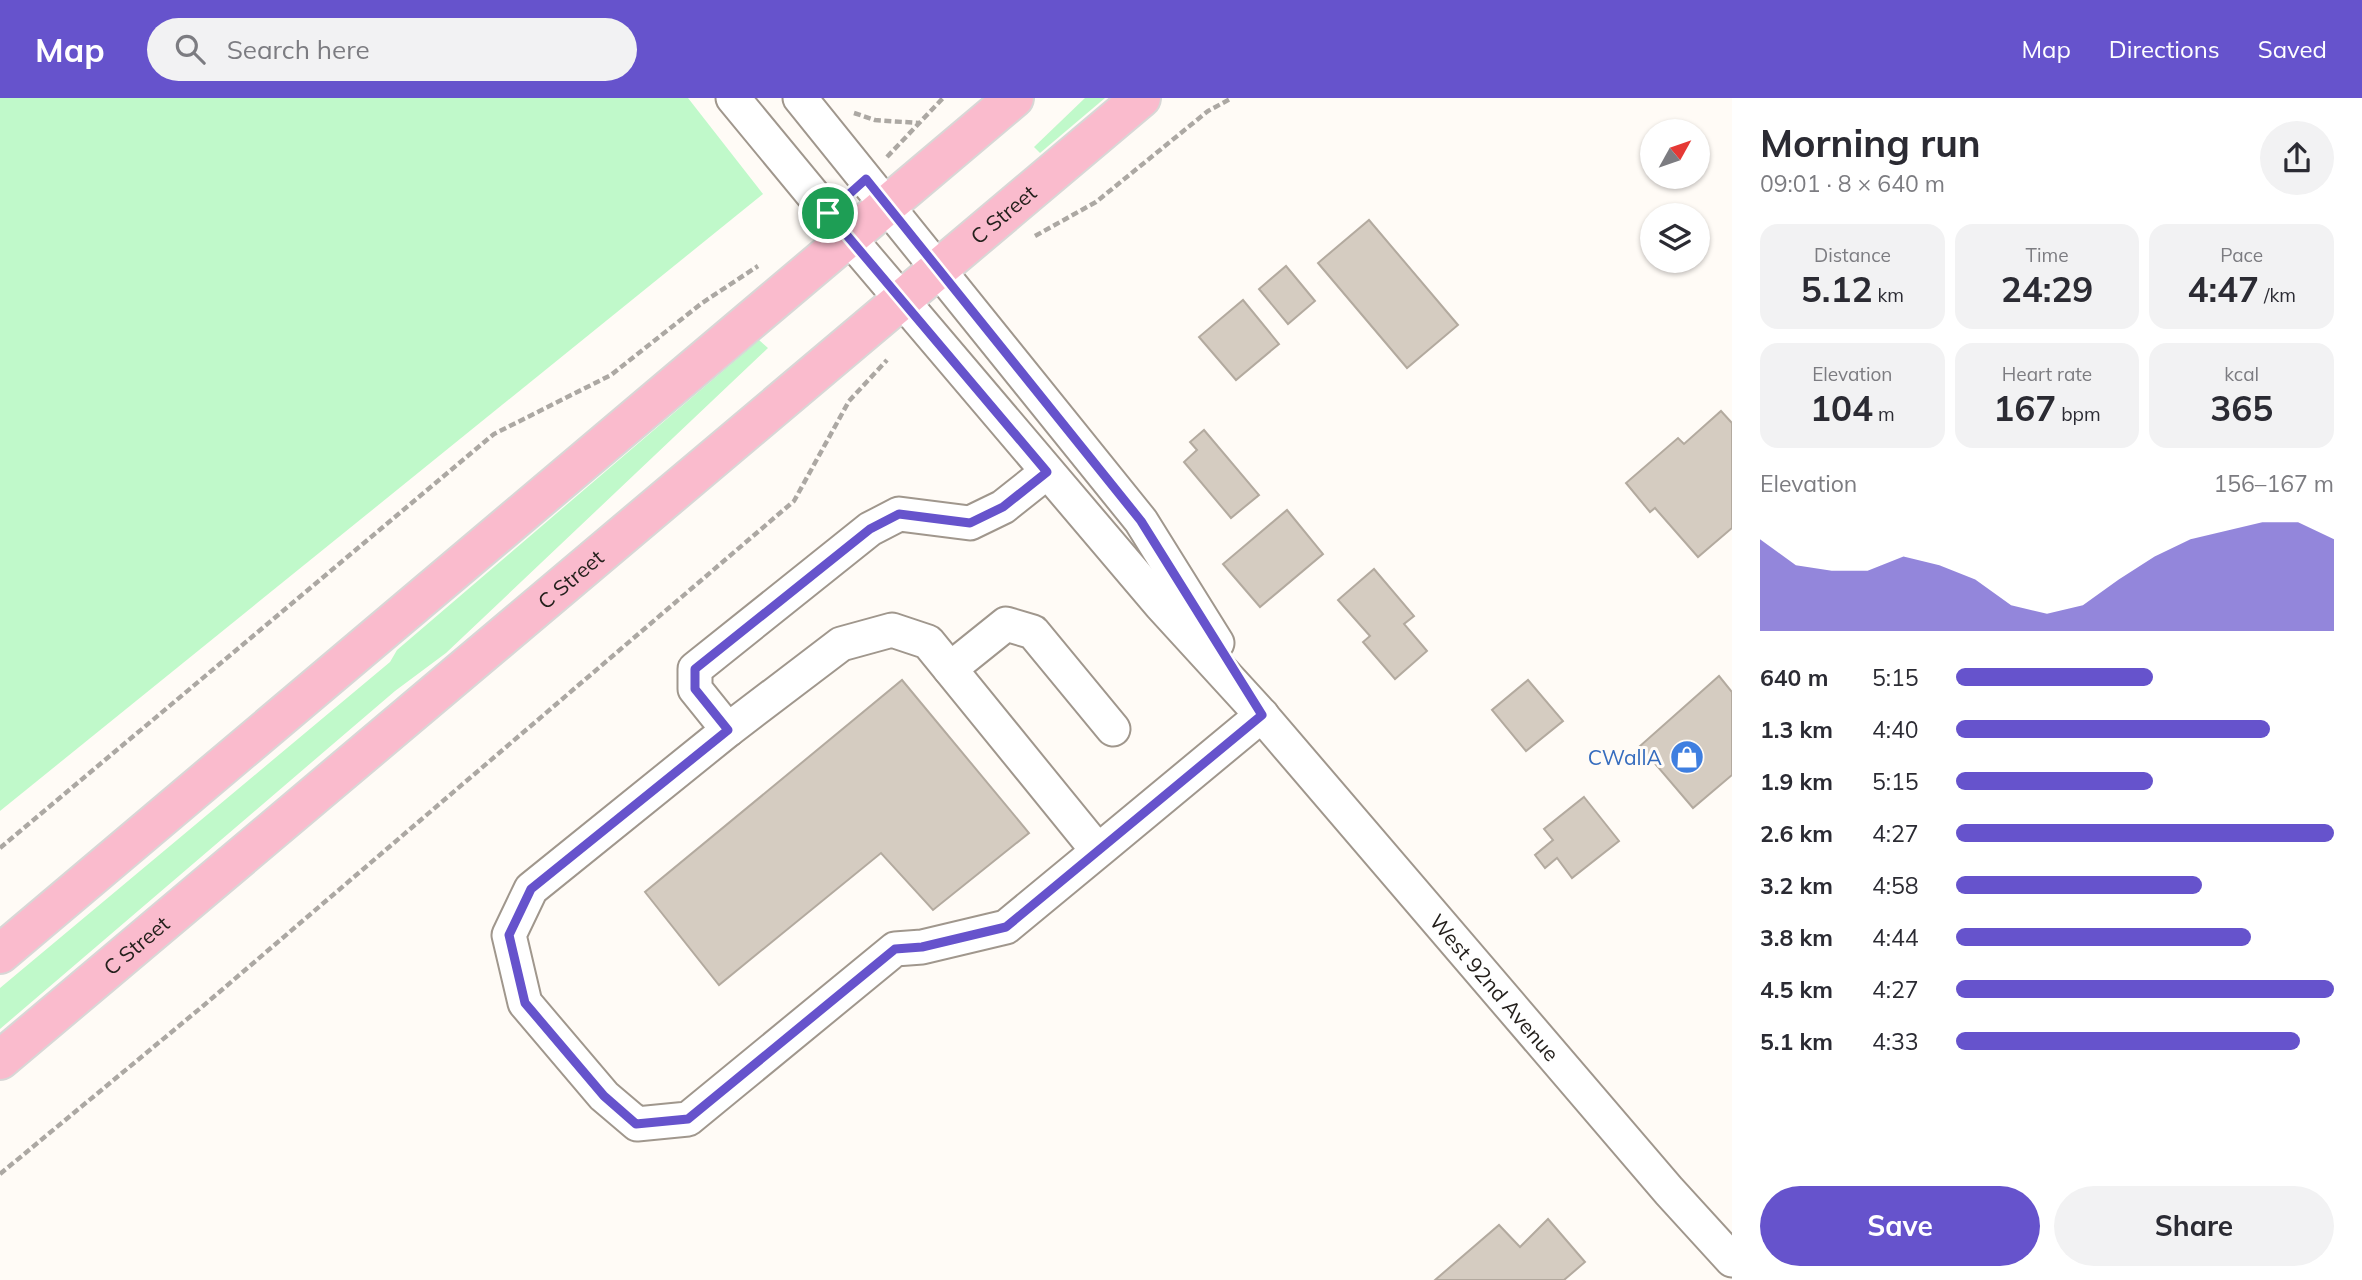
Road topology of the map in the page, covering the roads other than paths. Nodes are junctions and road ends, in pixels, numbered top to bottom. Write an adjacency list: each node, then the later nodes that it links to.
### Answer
1 (733, 98): 6 (street, West 92nd Avenue)
2 (800, 98): 5 (street, West 92nd Avenue)
3 (1014, 98): 5 (main road)
4 (1141, 98): 7 (main road, C Street)
5 (877, 193): 6 (main road); 7 (street, West 92nd Avenue)
6 (849, 237): 8 (street, West 92nd Avenue); 15 (main road)
7 (938, 269): 8 (main road, C Street); 11 (street, West 92nd Avenue)
8 (911, 312): 9 (street, West 92nd Avenue); 16 (main road, C Street)
9 (1047, 472): 11 (street, West 92nd Avenue); 13 (street)
10 (950, 669): 12 (street); 13 (street); 14 (street)
11 (1260, 713): 14 (street); 17 (street, West 92nd Avenue)
12 (1113, 729)
13 (728, 730): 14 (street)
14 (1098, 851)
15 (0, 954)
16 (0, 1060)
17 (1732, 1260)
18 (1732, 1269): 19 (street)
19 (1716, 1280)

